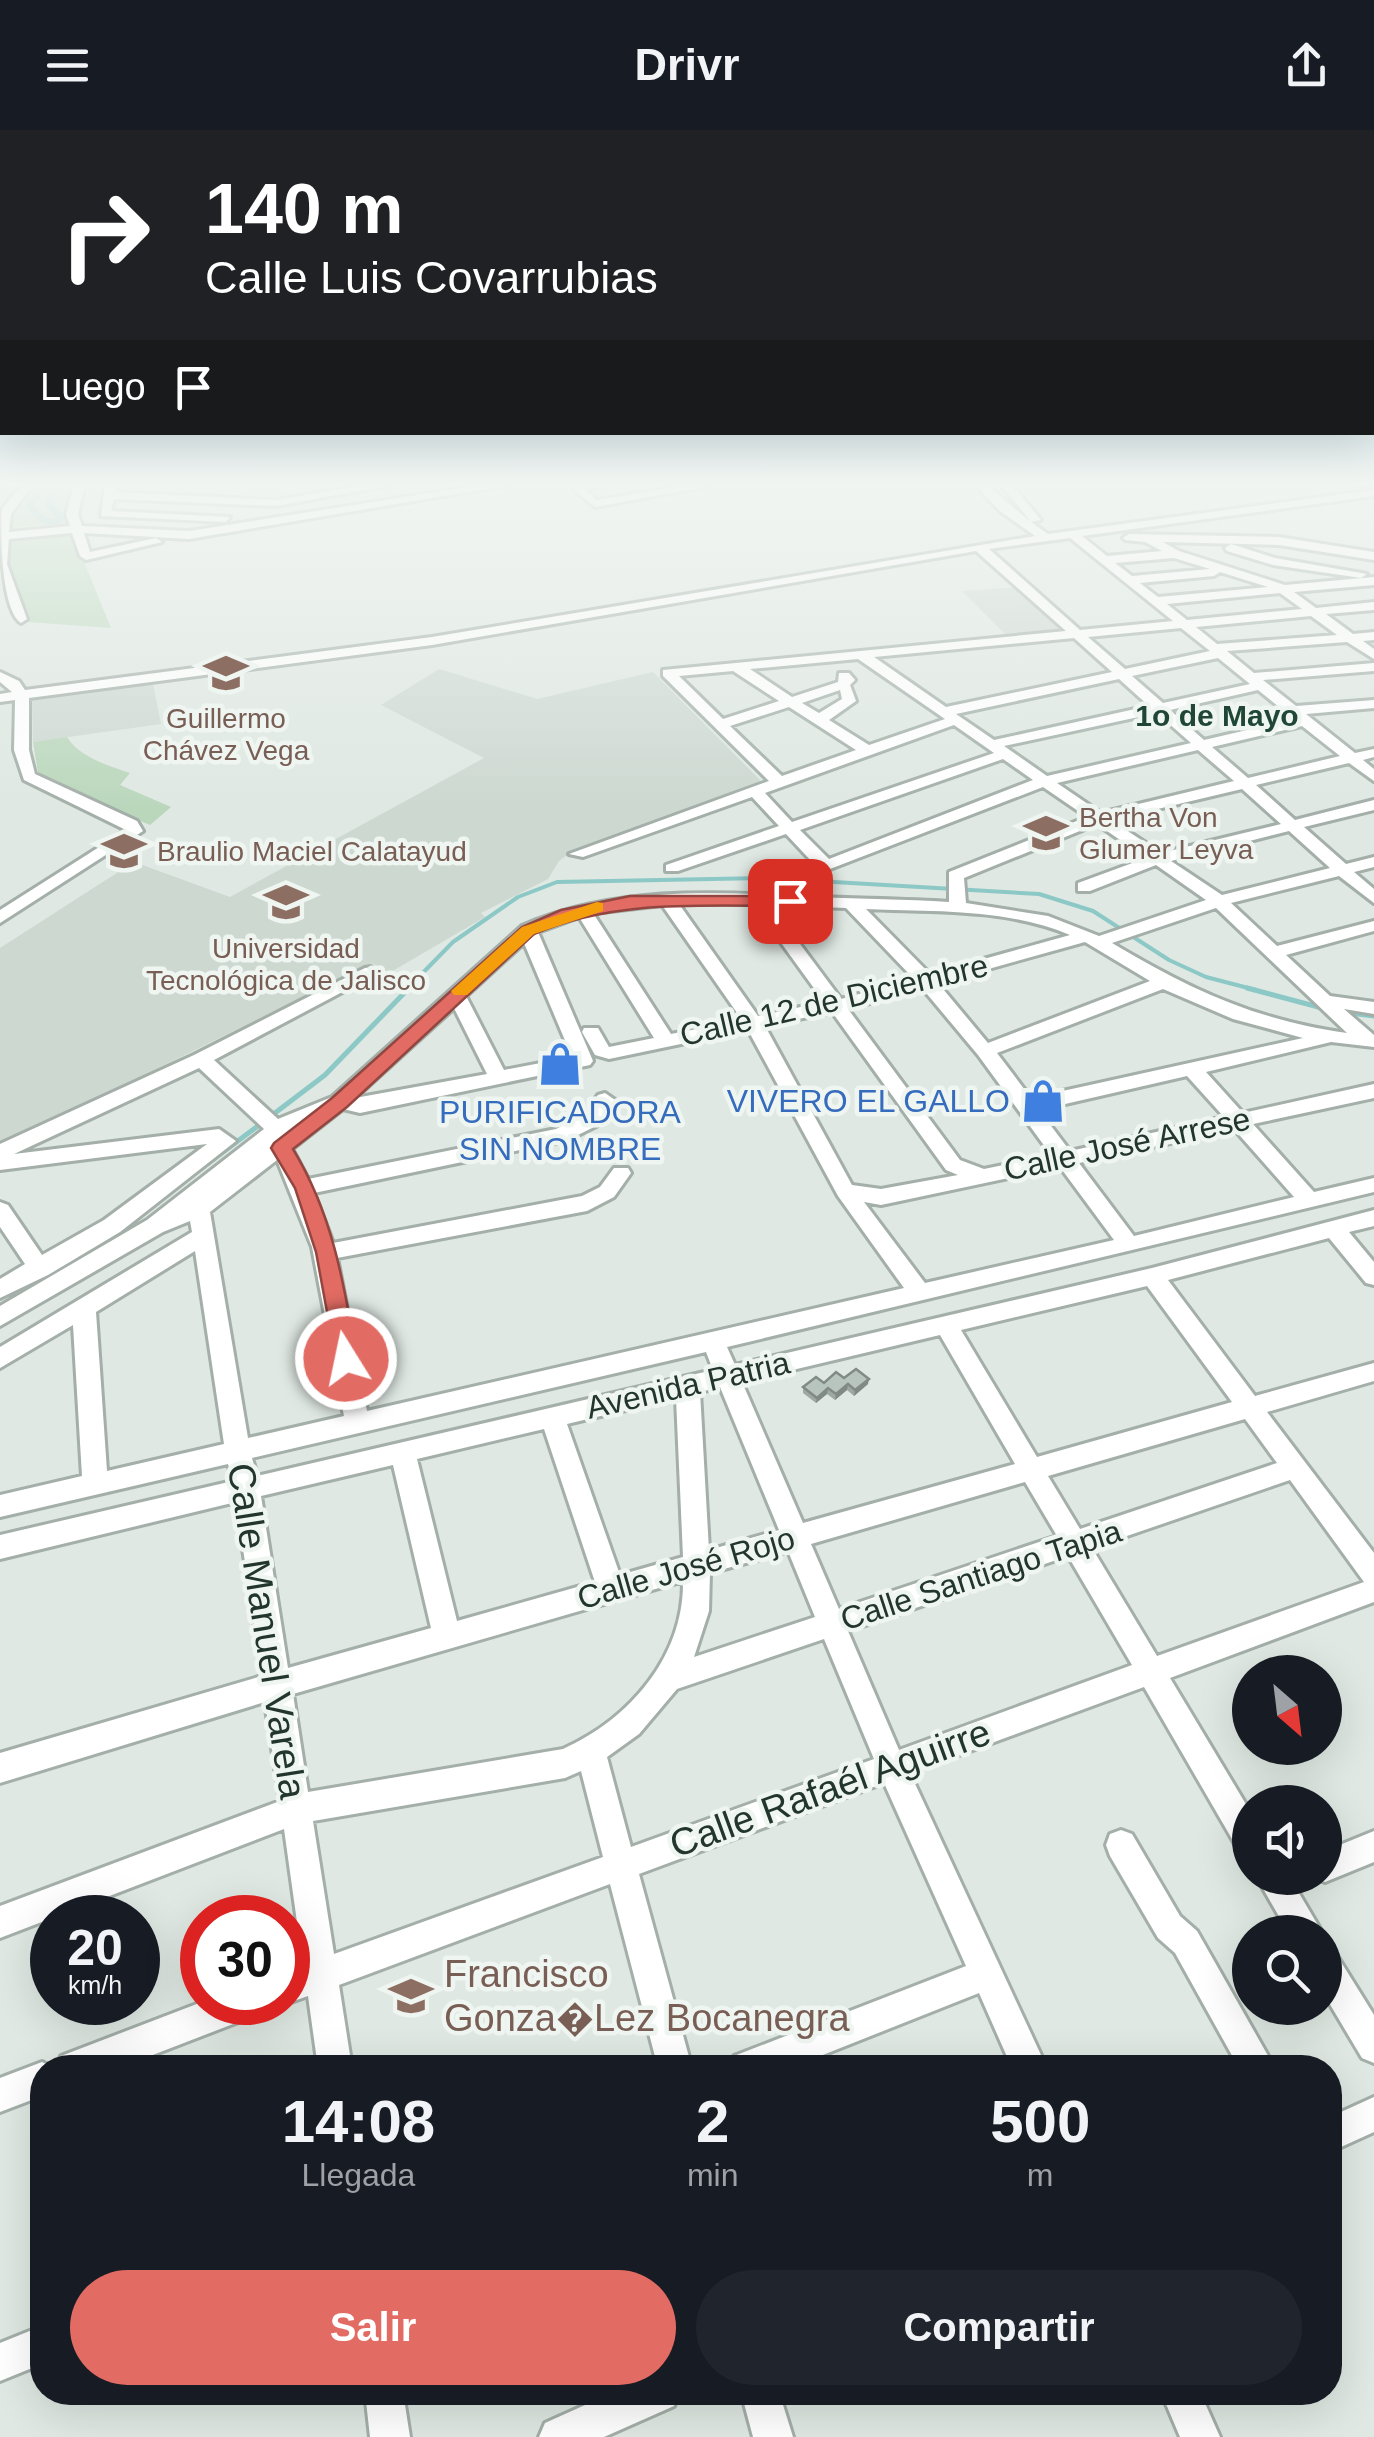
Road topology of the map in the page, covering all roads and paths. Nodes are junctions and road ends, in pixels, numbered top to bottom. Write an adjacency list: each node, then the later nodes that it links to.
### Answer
1 (11, 593): 11 (street)
2 (700, 593): 12 (street)
3 (701, 593): 12 (street)
4 (1031, 593): 14 (street)
5 (1144, 593): 8 (street)
6 (1244, 593): 8 (street)
7 (1289, 593): 10 (street)
8 (1154, 601): 13 (street)
9 (1374, 606): 10 (street)
10 (1313, 611): 13 (street); 16 (street)
11 (21, 620)
12 (518, 622): 27 (street)
13 (1182, 624): 14 (street); 17 (street)
14 (1079, 634): 18 (street); 23 (street)
15 (1374, 636): 16 (street)
16 (1349, 637): 17 (street); 19 (street)
17 (1219, 650): 23 (street); 25 (street)
18 (860, 654): 20 (street); 32 (street)
19 (1374, 655)
20 (821, 658): 21 (street); 26 (street)
21 (736, 666): 29 (street); 35 (street)
22 (1374, 667): 25 (street)
23 (1124, 674): 31 (street); 32 (street)
24 (0, 676): 27 (street)
25 (1258, 681): 31 (street); 33 (street)
26 (846, 689): 29 (street); 34 (street)
27 (22, 691): 28 (street); 39 (street)
28 (0, 694)
29 (790, 702): 34 (street); 35 (street)
30 (1374, 704): 33 (street)
31 (1162, 707): 37 (street); 38 (street)
32 (949, 716): 38 (street); 40 (street)
33 (1298, 716): 37 (street); 43 (street)
34 (818, 720): 40 (street)
35 (717, 725): 46 (street)
36 (0, 744): 39 (street)
37 (1202, 744): 45 (street); 47 (street)
38 (998, 749): 45 (street); 52 (street)
39 (23, 752): 42 (street); 66 (street)
40 (868, 752): 46 (street)
41 (1374, 753): 43 (street)
42 (0, 758)
43 (1351, 758): 44 (street); 47 (street)
44 (1374, 776)
45 (1044, 781): 50 (street); 52 (street)
46 (779, 782): 48 (street)
47 (1245, 783): 50 (street); 51 (street)
48 (755, 791): 52 (street); 53 (street)
49 (1374, 804): 51 (street)
50 (1098, 818): 54 (street); 59 (street)
51 (1291, 825): 54 (street); 57 (street)
52 (792, 829): 56 (street)
53 (577, 854)
54 (1158, 859): 58 (street); 63 (street)
55 (1374, 862): 57 (street, Calle 12 de Diciembre)
56 (672, 868)
57 (1342, 870): 60 (street); 63 (street, Calle 12 de Diciembre)
58 (1084, 888)
59 (957, 896): 64 (street); 69 (street)
60 (1374, 898)
61 (668, 900): 62 (street); 65 (street); 78 (street)
62 (759, 900): 64 (street); 76 (street)
63 (1219, 901): 69 (street, Calle 12 de Diciembre); 70 (street)
64 (850, 904): 73 (street)
65 (583, 910): 68 (street); 81 (street)
66 (0, 918)
67 (1374, 926): 70 (street)
68 (528, 930): 74 (street); 86 (street)
69 (1099, 938): 72 (street); 73 (street, Calle 12 de Diciembre)
70 (1275, 952): 75 (street)
71 (372, 972): 84 (street)
72 (1165, 982): 80 (street); 83 (street)
73 (928, 983): 76 (street, Calle 12 de Diciembre); 83 (street)
74 (456, 994): 86 (street); 89 (street)
75 (1330, 1003): 77 (street); 82 (street)
76 (840, 1005): 78 (street, Calle 12 de Diciembre); 97 (street)
77 (1374, 1008)
78 (754, 1022): 81 (street, Calle 12 de Diciembre); 100 (street)
79 (591, 1032): 81 (street, Calle 12 de Diciembre)
80 (1337, 1036): 82 (street); 85 (street)
81 (665, 1040)
82 (1369, 1040)
83 (984, 1051): 90 (street)
84 (201, 1059): 92 (street); 93 (street)
85 (1192, 1068): 90 (street); 91 (street)
86 (498, 1078): 89 (street)
87 (1374, 1091): 91 (street, Calle José Arrese)
88 (606, 1100): 99 (street)
89 (340, 1102): 92 (street)
90 (1026, 1106): 94 (street)
91 (1239, 1120): 94 (street, Calle José Arrese); 102 (street)
92 (271, 1128): 99 (street); 104 (street)
93 (0, 1152)
94 (1065, 1159): 97 (street, Calle José Arrese); 108 (street)
95 (0, 1163): 110 (street)
96 (621, 1173): 109 (street)
97 (950, 1174): 101 (street, Calle José Arrese)
98 (1374, 1184): 102 (street, Avenida Patria)
99 (305, 1187): 109 (street)
100 (846, 1192): 101 (street, Calle José Arrese); 106 (street)
101 (882, 1197): 106 (street)
102 (1310, 1201): 108 (street, Avenida Patria)
103 (0, 1210): 110 (street)
104 (197, 1214): 115 (street); 116 (street); 126 (street, Calle Manuel Varela)
105 (1374, 1218): 107 (street, Avenida Patria)
106 (866, 1220): 114 (street)
107 (1334, 1229): 111 (street, Avenida Patria); 112 (street)
108 (1130, 1245): 114 (street, Avenida Patria)
109 (328, 1252): 125 (street)
110 (40, 1268): 113 (street)
111 (1152, 1276): 117 (street, Avenida Patria); 123 (street)
112 (1374, 1276)
113 (0, 1290)
114 (920, 1292): 118 (street, Avenida Patria)
115 (84, 1309): 119 (street); 130 (street)
116 (0, 1317)
117 (946, 1326): 121 (street, Avenida Patria); 129 (street)
118 (713, 1341): 121 (street); 125 (street, Avenida Patria)
119 (0, 1359)
120 (1374, 1372): 123 (street, Calle José Rojo)
121 (728, 1376): 122 (street, Avenida Patria); 133 (street)
122 (688, 1385): 124 (street, Avenida Patria); 137 (street)
123 (1250, 1407): 128 (street); 129 (street, Calle José Rojo)
124 (552, 1416): 127 (street, Avenida Patria); 138 (street)
125 (357, 1422): 126 (street, Avenida Patria)
126 (238, 1450): 130 (street, Avenida Patria); 131 (street, Calle Manuel Varela)
127 (402, 1451): 131 (street, Avenida Patria); 141 (street)
128 (1295, 1468): 134 (street, Calle Santiago Tapia); 136 (street)
129 (1029, 1469): 133 (street, Calle José Rojo); 134 (street)
130 (95, 1484): 132 (street, Avenida Patria)
131 (247, 1487): 135 (street, Avenida Patria); 144 (street, Calle Manuel Varela)
132 (0, 1506)
133 (796, 1537): 137 (street, Calle José Rojo); 140 (street)
134 (1074, 1545): 140 (street, Calle Santiago Tapia); 142 (street)
135 (0, 1547)
136 (1369, 1560)
137 (696, 1565): 138 (street, Calle José Rojo); 143 (street)
138 (611, 1589): 141 (street, Calle José Rojo)
139 (1374, 1590): 142 (street, Calle Rafaél Aguirre)
140 (833, 1624): 143 (street, Calle Santiago Tapia); 146 (street)
141 (447, 1636): 144 (street, Calle José Rojo)
142 (1148, 1671): 146 (street, Calle Rafaél Aguirre); 149 (street)
143 (667, 1679): 145 (street)
144 (277, 1685): 147 (street, Calle José Rojo); 148 (street, Calle Manuel Varela)
145 (591, 1753): 148 (street); 153 (street)
146 (891, 1765): 153 (street, Calle Rafaél Aguirre); 155 (street)
147 (0, 1768)
148 (297, 1808): 154 (street); 156 (street, Calle Manuel Varela)
149 (1232, 1810)
150 (1120, 1845): 166 (street)
151 (1374, 1846): 152 (street)
152 (1342, 1860)
153 (621, 1865): 156 (street, Calle Rafaél Aguirre); 163 (street)
154 (0, 1922)
155 (988, 1974): 164 (street); 165 (street)
156 (321, 1975): 157 (street, Calle Rafaél Aguirre); 162 (street, Calle Manuel Varela)
157 (310, 1979)
158 (1342, 1992): 160 (street)
159 (186, 2025): 161 (street)
160 (1374, 2046)
161 (107, 2055)
162 (333, 2055)
163 (672, 2055)
164 (779, 2055)
165 (1024, 2055)
166 (1251, 2055)
167 (30, 2083): 168 (street)
168 (0, 2094)
169 (1374, 2114): 170 (street)
170 (1342, 2129)
171 (30, 2350): 172 (street)
172 (0, 2362)
173 (386, 2405): 177 (street)
174 (631, 2405): 178 (street)
175 (764, 2405): 179 (street)
176 (1186, 2405): 180 (street)
177 (390, 2437)
178 (559, 2437)
179 (773, 2437)
180 (1200, 2437)

